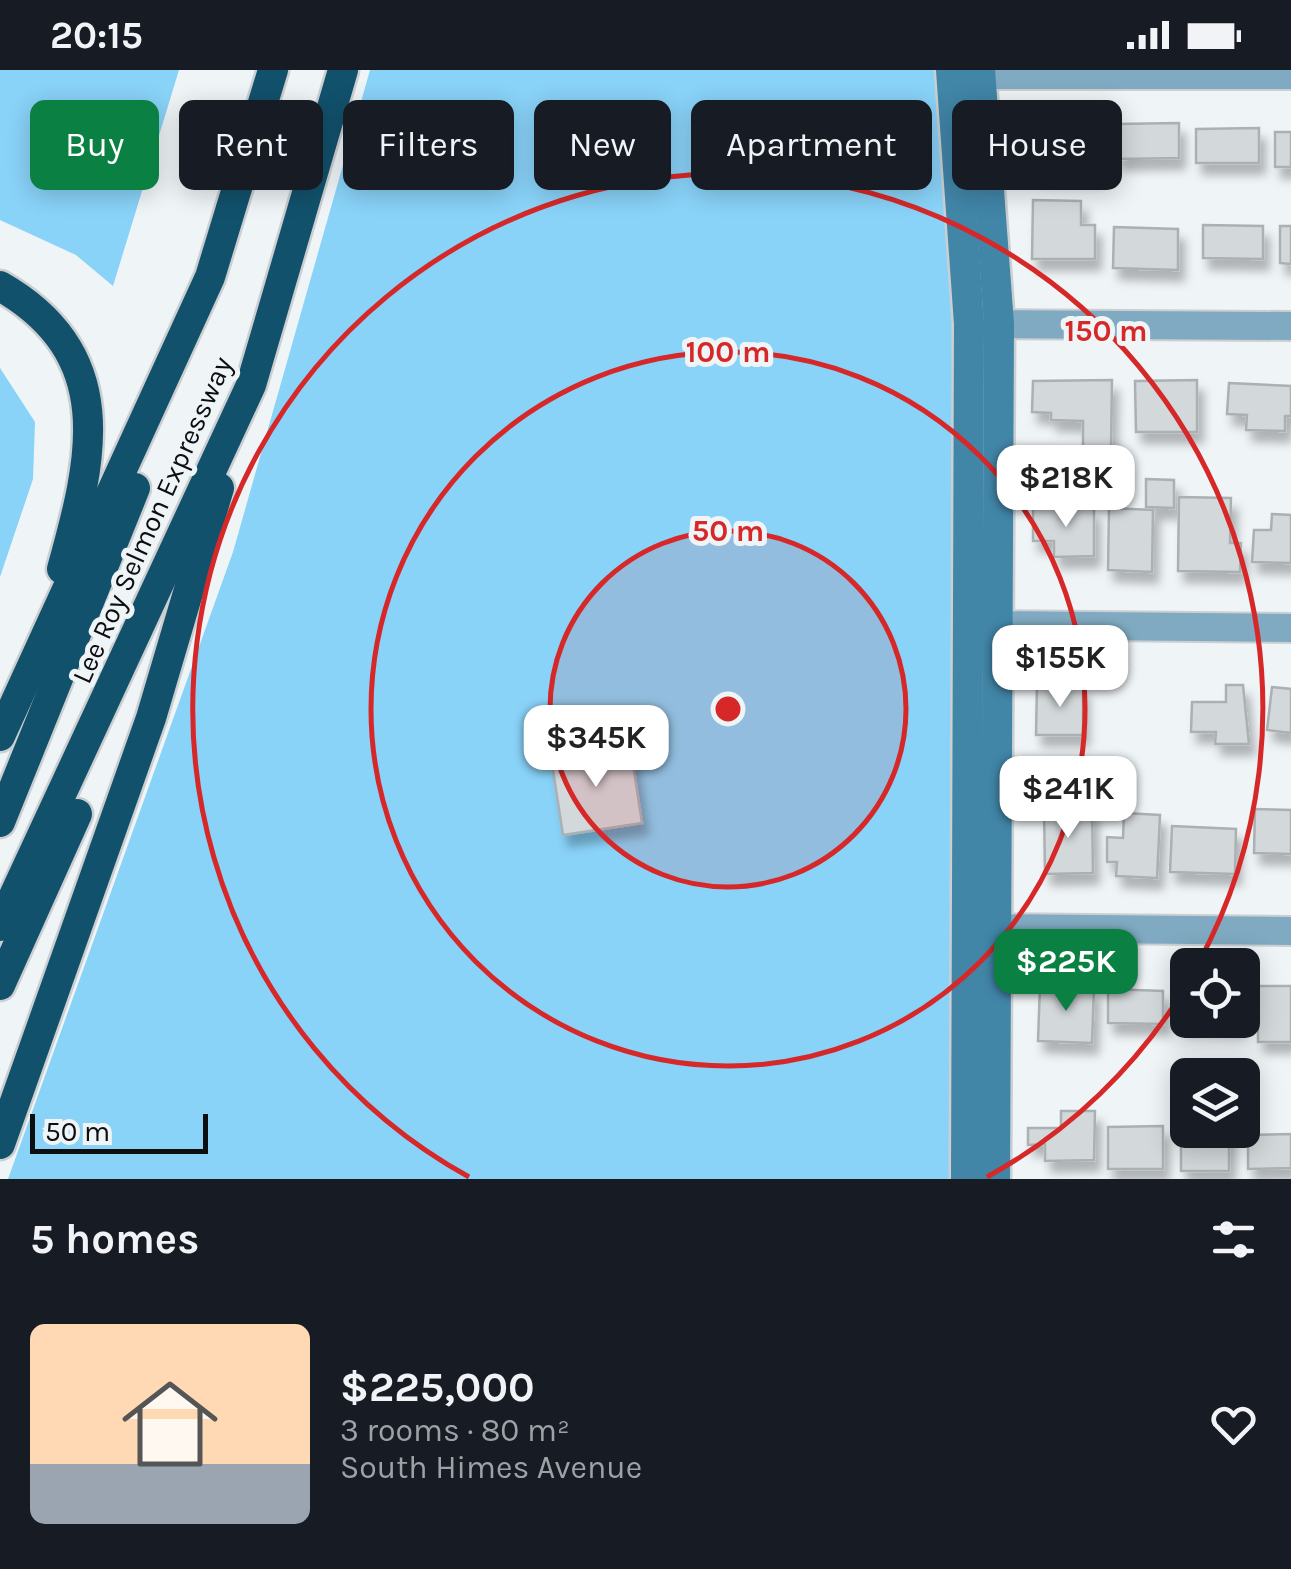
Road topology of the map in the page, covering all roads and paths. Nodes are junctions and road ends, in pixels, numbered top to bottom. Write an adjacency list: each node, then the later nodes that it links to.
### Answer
1 (273, 70): 8 (highway, Lee Roy Selmon Expressway)
2 (344, 70): 9 (highway, Lee Roy Selmon Expressway)
3 (966, 73): 4 (street); 6 (street)
4 (1291, 76)
5 (0, 286): 14 (highway)
6 (984, 324): 7 (street); 10 (street); 11 (street)
7 (1291, 326)
8 (177, 357): 14 (highway, Lee Roy Selmon Expressway); 16 (highway)
9 (252, 385): 17 (highway, Lee Roy Selmon Expressway); 20 (highway); 21 (highway)
10 (999, 503): 11 (street); 12 (street)
11 (968, 504): 12 (street)
12 (984, 625): 13 (street); 18 (street)
13 (1291, 628)
14 (13, 707): 15 (highway, Lee Roy Selmon Expressway)
15 (0, 736)
16 (0, 822)
17 (0, 926)
18 (982, 928): 19 (street); 22 (street); 23 (street)
19 (1291, 931)
20 (0, 985)
21 (0, 1144)
22 (966, 1179)
23 (996, 1179)

